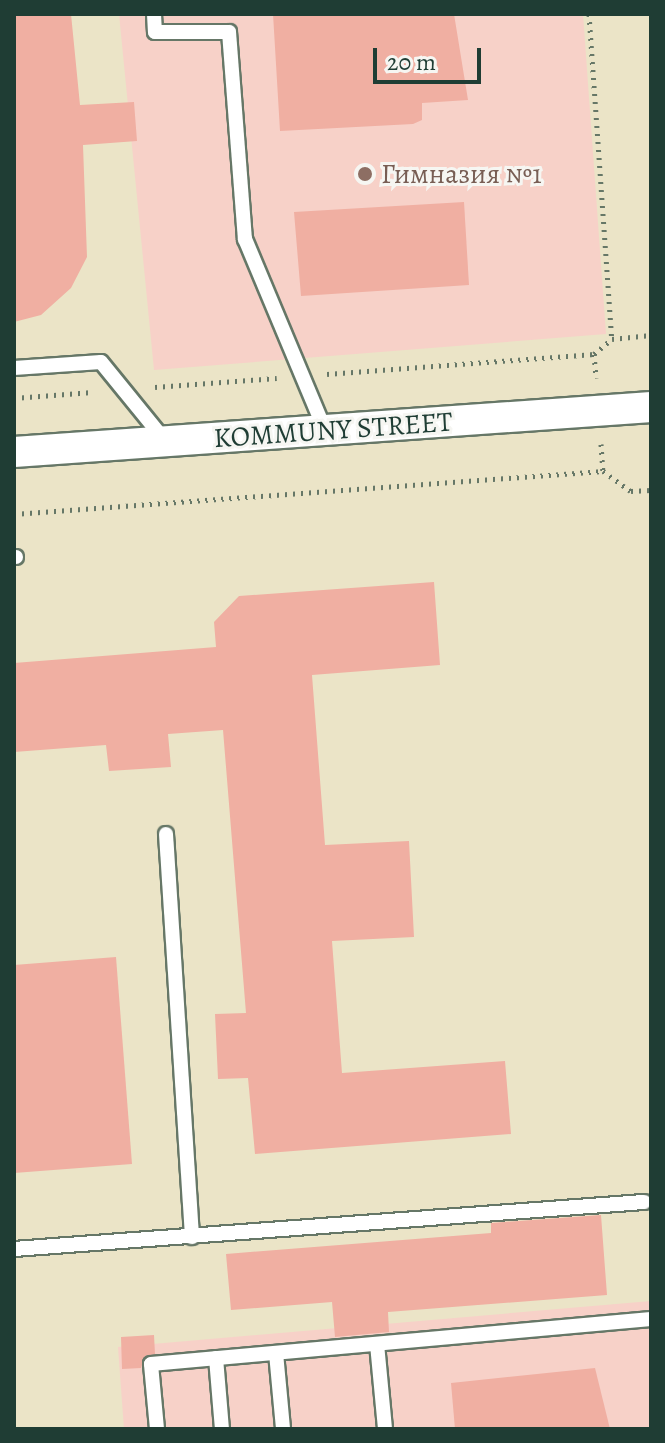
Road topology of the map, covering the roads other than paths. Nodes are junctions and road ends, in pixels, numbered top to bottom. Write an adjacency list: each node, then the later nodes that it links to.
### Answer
1 (154, 14): 4 (lane)
2 (14, 368): 5 (lane)
3 (651, 407): 4 (street, KOMMUNY STREET)
4 (326, 431): 5 (street, KOMMUNY STREET)
5 (167, 442): 6 (street, KOMMUNY STREET)
6 (14, 452)
7 (166, 834): 9 (lane)
8 (644, 1202): 9 (lane)
9 (192, 1237): 10 (lane)
10 (14, 1249)
11 (651, 1319): 12 (lane)
12 (377, 1344): 13 (lane); 18 (lane)
13 (276, 1353): 14 (lane); 17 (lane)
14 (216, 1358): 15 (lane); 16 (lane)
15 (157, 1429)
16 (222, 1429)
17 (283, 1429)
18 (385, 1429)

